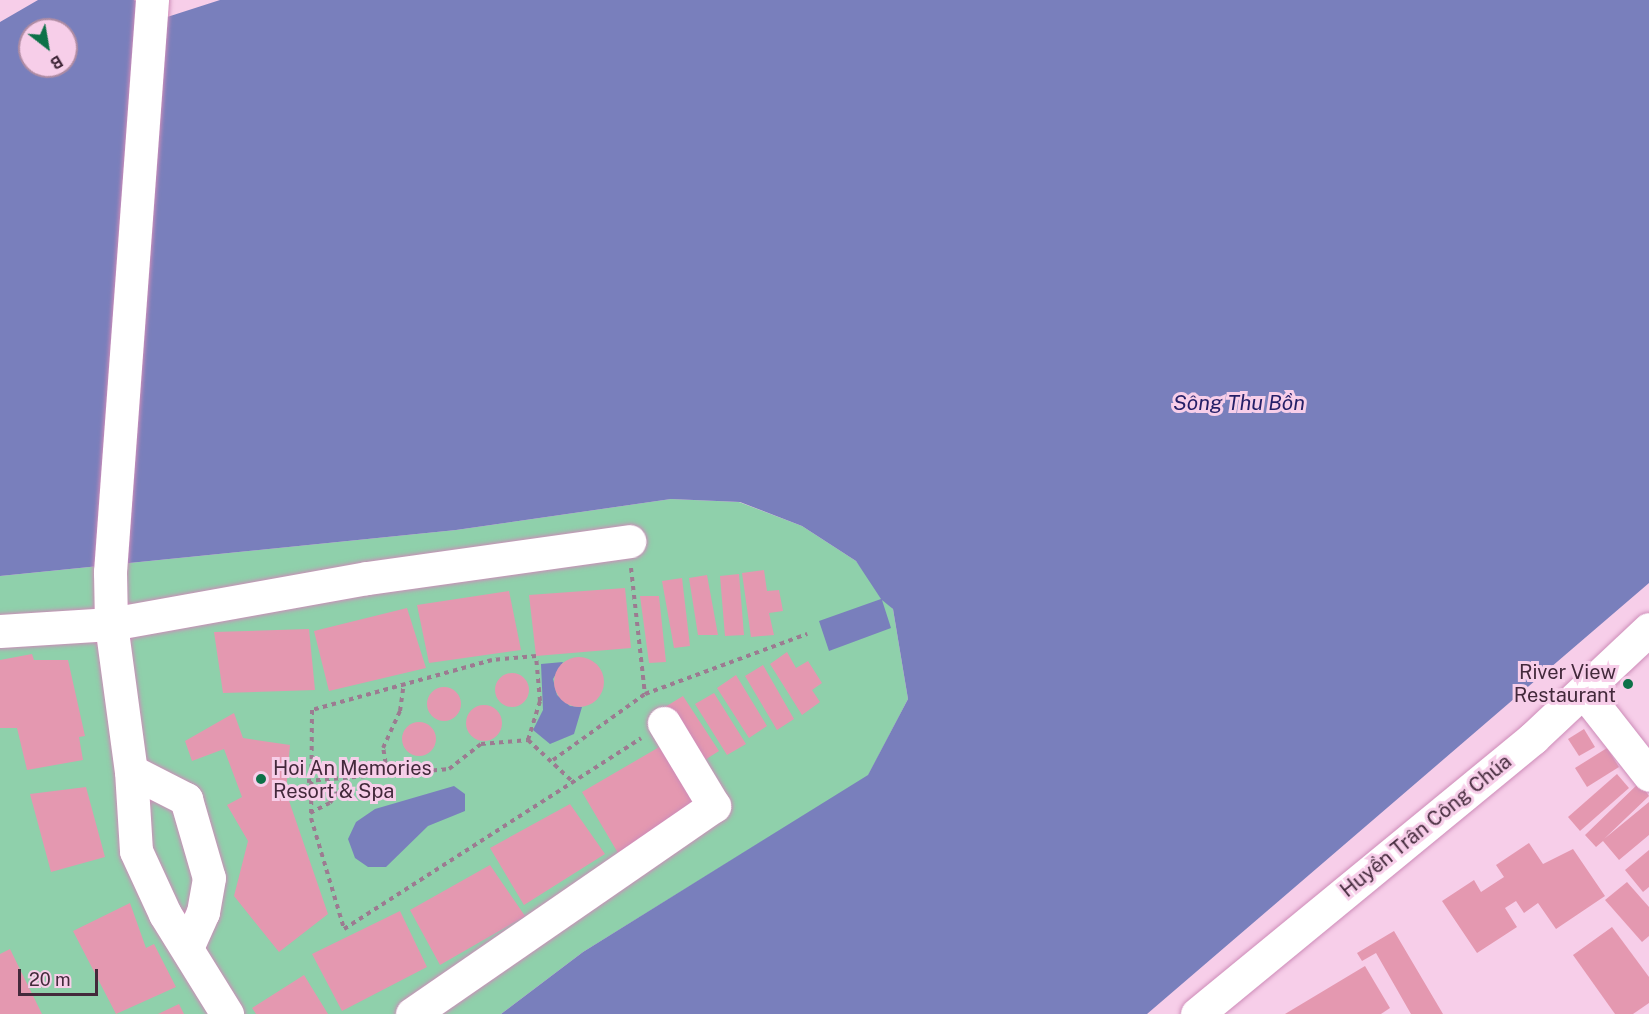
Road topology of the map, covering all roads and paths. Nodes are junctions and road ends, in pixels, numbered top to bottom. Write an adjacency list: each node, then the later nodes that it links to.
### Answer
1 (152, 0): 3 (street)
2 (629, 541): 3 (street); 9 (path)
3 (111, 624): 5 (street); 13 (street)
4 (1649, 630): 8 (street, Huyền Trân Công Chúa)
5 (0, 631)
6 (807, 634): 9 (path)
7 (404, 682): 11 (path); 14 (path); 16 (path)
8 (1584, 692): 15 (street); 23 (street, Huyền Trân Công Chúa)
9 (645, 694): 12 (path)
10 (664, 723): 17 (path); 22 (street)
11 (528, 740): 12 (path); 14 (path)
12 (553, 760): 17 (path)
13 (132, 771): 20 (street); 20 (street)
14 (387, 772): 18 (path)
15 (1649, 775)
16 (307, 781): 18 (path); 19 (path)
17 (572, 781): 19 (path)
18 (345, 782): 19 (path)
19 (310, 813)
20 (187, 948): 21 (street)
21 (227, 1014)
22 (412, 1014)
23 (1197, 1014)

